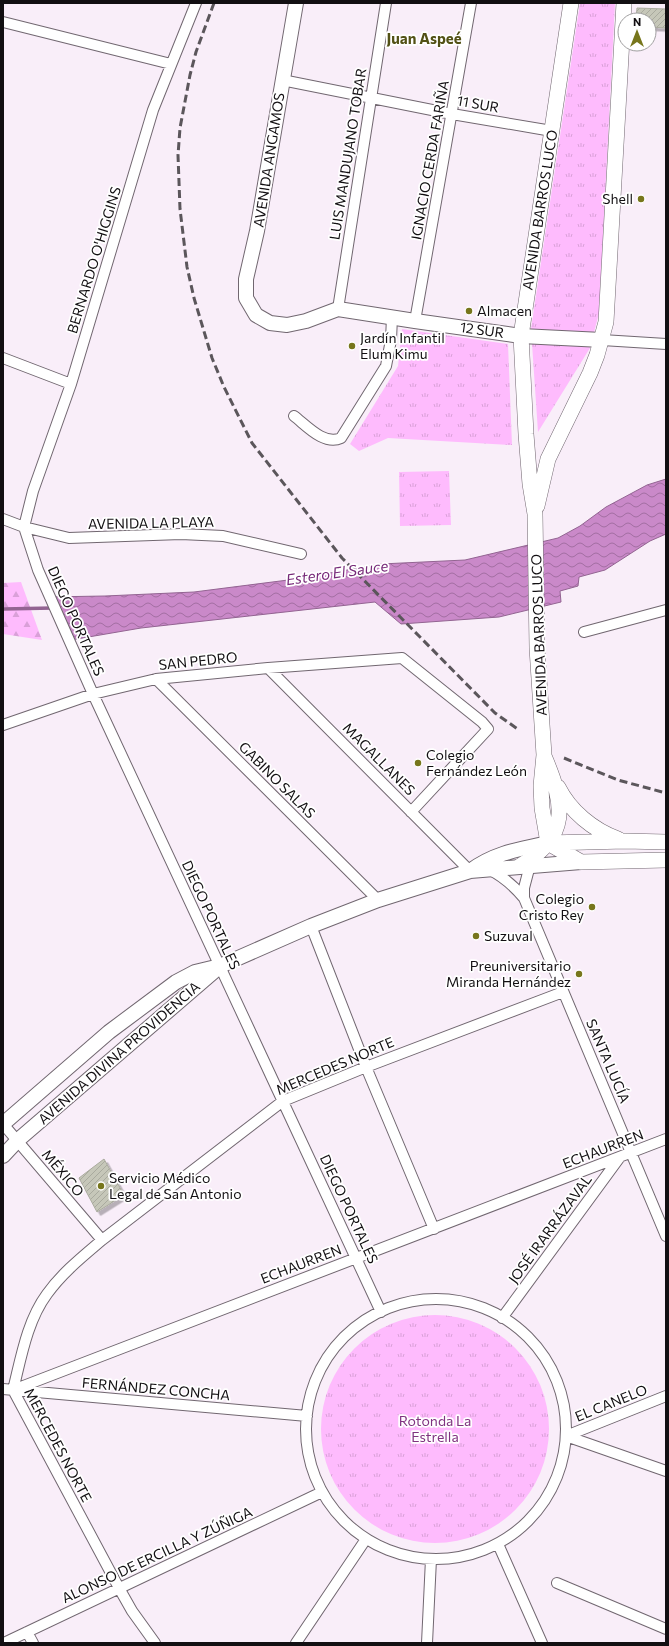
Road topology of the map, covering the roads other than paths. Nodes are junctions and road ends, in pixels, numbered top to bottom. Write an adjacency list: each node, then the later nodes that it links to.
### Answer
1 (196, 3): 8 (street, BERNARDO O'HIGGINS)
2 (296, 3): 9 (street, AVENIDA ANGAMOS)
3 (386, 3): 10 (street, LUIS MANDUJANO TOBAR)
4 (471, 3): 11 (street, IGNACIO CERDA FARIÑA)
5 (571, 3): 12 (main road, AVENIDA BARROS LUCO)
6 (624, 3): 17 (main road, AVENIDA BARROS LUCO)
7 (3, 22): 8 (street)
8 (171, 64): 20 (street, BERNARDO O'HIGGINS)
9 (282, 80): 10 (street, 11 SUR); 13 (street, AVENIDA ANGAMOS)
10 (371, 98): 11 (street, 11 SUR); 13 (street, LUIS MANDUJANO TOBAR)
11 (452, 114): 12 (street, 11 SUR); 15 (street, IGNACIO CERDA FARIÑA)
12 (552, 131): 16 (main road, AVENIDA BARROS LUCO)
13 (338, 308): 14 (street, 12 SUR)
14 (392, 317): 15 (street, 12 SUR); 21 (street)
15 (415, 321): 16 (street, 12 SUR)
16 (521, 336): 17 (street, 12 SUR); 22 (main road, AVENIDA BARROS LUCO)
17 (602, 340): 18 (street, 12 SUR); 22 (main road, AVENIDA BARROS LUCO)
18 (666, 344)
19 (3, 358): 20 (street)
20 (71, 384): 24 (street, BERNARDO O'HIGGINS)
21 (294, 416)
22 (535, 514): 32 (main road, AVENIDA BARROS LUCO)
23 (3, 519): 24 (street, AVENIDA LA PLAYA)
24 (24, 527): 25 (street, AVENIDA LA PLAYA); 30 (street, DIEGO PORTALES)
25 (301, 554)
26 (666, 610): 27 (street)
27 (584, 632)
28 (268, 668): 29 (street, SAN PEDRO); 34 (street, MAGALLANES); 34 (street, SAN PEDRO)
29 (156, 679): 30 (street, SAN PEDRO); 44 (street, GABINO SALAS)
30 (93, 694): 31 (street, SAN PEDRO); 46 (street, DIEGO PORTALES)
31 (3, 725)
32 (544, 756): 33 (main road, AVENIDA BARROS LUCO); 37 (main road, AVENIDA BARROS LUCO)
33 (554, 780): 35 (main road); 37 (main road, AVENIDA BARROS LUCO)
34 (411, 812): 42 (street, MAGALLANES)
35 (625, 841): 36 (main road, AVENIDA DIVINA PROVIDENCIA); 37 (main road, AVENIDA DIVINA PROVIDENCIA)
36 (666, 842)
37 (548, 843): 39 (main road); 40 (main road); 42 (street, AVENIDA DIVINA PROVIDENCIA)
38 (666, 860): 39 (main road, AVENIDA DIVINA PROVIDENCIA)
39 (581, 862): 40 (street, AVENIDA DIVINA PROVIDENCIA)
40 (525, 865): 41 (street, AVENIDA DIVINA PROVIDENCIA); 43 (street, SANTA LUCÍA)
41 (490, 870): 42 (street, AVENIDA DIVINA PROVIDENCIA); 43 (street, SANTA LUCÍA)
42 (470, 871): 44 (street, AVENIDA DIVINA PROVIDENCIA)
43 (524, 898): 47 (street, SANTA LUCÍA)
44 (378, 900): 45 (street, AVENIDA DIVINA PROVIDENCIA)
45 (311, 926): 46 (street, AVENIDA DIVINA PROVIDENCIA); 48 (street)
46 (220, 966): 49 (street, DIEGO PORTALES); 50 (street, AVENIDA DIVINA PROVIDENCIA); 52 (street, AVENIDA DIVINA PROVIDENCIA)
47 (563, 992): 48 (street, MERCEDES NORTE); 53 (street, SANTA LUCÍA)
48 (366, 1067): 49 (street, MERCEDES NORTE); 56 (street)
49 (283, 1101): 58 (street, MERCEDES NORTE); 59 (street, DIEGO PORTALES)
50 (3, 1124): 52 (street, MÉXICO)
51 (666, 1139): 53 (street, ECHAURREN)
52 (18, 1140): 54 (street, AVENIDA DIVINA PROVIDENCIA); 58 (street, MÉXICO)
53 (631, 1153): 55 (street, ECHAURREN); 57 (street, SANTA LUCÍA)
54 (3, 1156)
55 (620, 1157): 56 (street, ECHAURREN); 61 (street, JOSÉ IRARRÁZAVAL)
56 (434, 1229): 59 (street, ECHAURREN)
57 (666, 1236)
58 (102, 1240): 62 (street, MERCEDES NORTE)
59 (356, 1258): 60 (street, DIEGO PORTALES); 62 (street, ECHAURREN)
60 (381, 1312): 61 (street); 64 (street)
61 (502, 1318): 65 (street)
62 (8, 1389): 64 (street, FERNÁNDEZ CONCHA); 72 (street, MERCEDES NORTE)
63 (666, 1396): 65 (street, EL CANELO)
64 (307, 1416): 67 (street)
65 (566, 1436): 66 (street); 69 (street)
66 (666, 1471)
67 (322, 1492): 68 (street); 72 (street, ALONSO DE ERCILLA Y ZÚÑIGA)
68 (366, 1539): 70 (street); 78 (street)
69 (498, 1544): 70 (street); 80 (street)
70 (431, 1559): 79 (street)
71 (557, 1583): 73 (street)
72 (119, 1588): 74 (street, ALONSO DE ERCILLA Y ZÚÑIGA); 77 (street, MERCEDES NORTE)
73 (666, 1629)
74 (27, 1632): 75 (street, ALONSO DE ERCILLA Y ZÚÑIGA); 76 (street)
75 (4, 1643)
76 (33, 1643)
77 (155, 1643)
78 (296, 1643)
79 (427, 1643)
80 (542, 1643)

